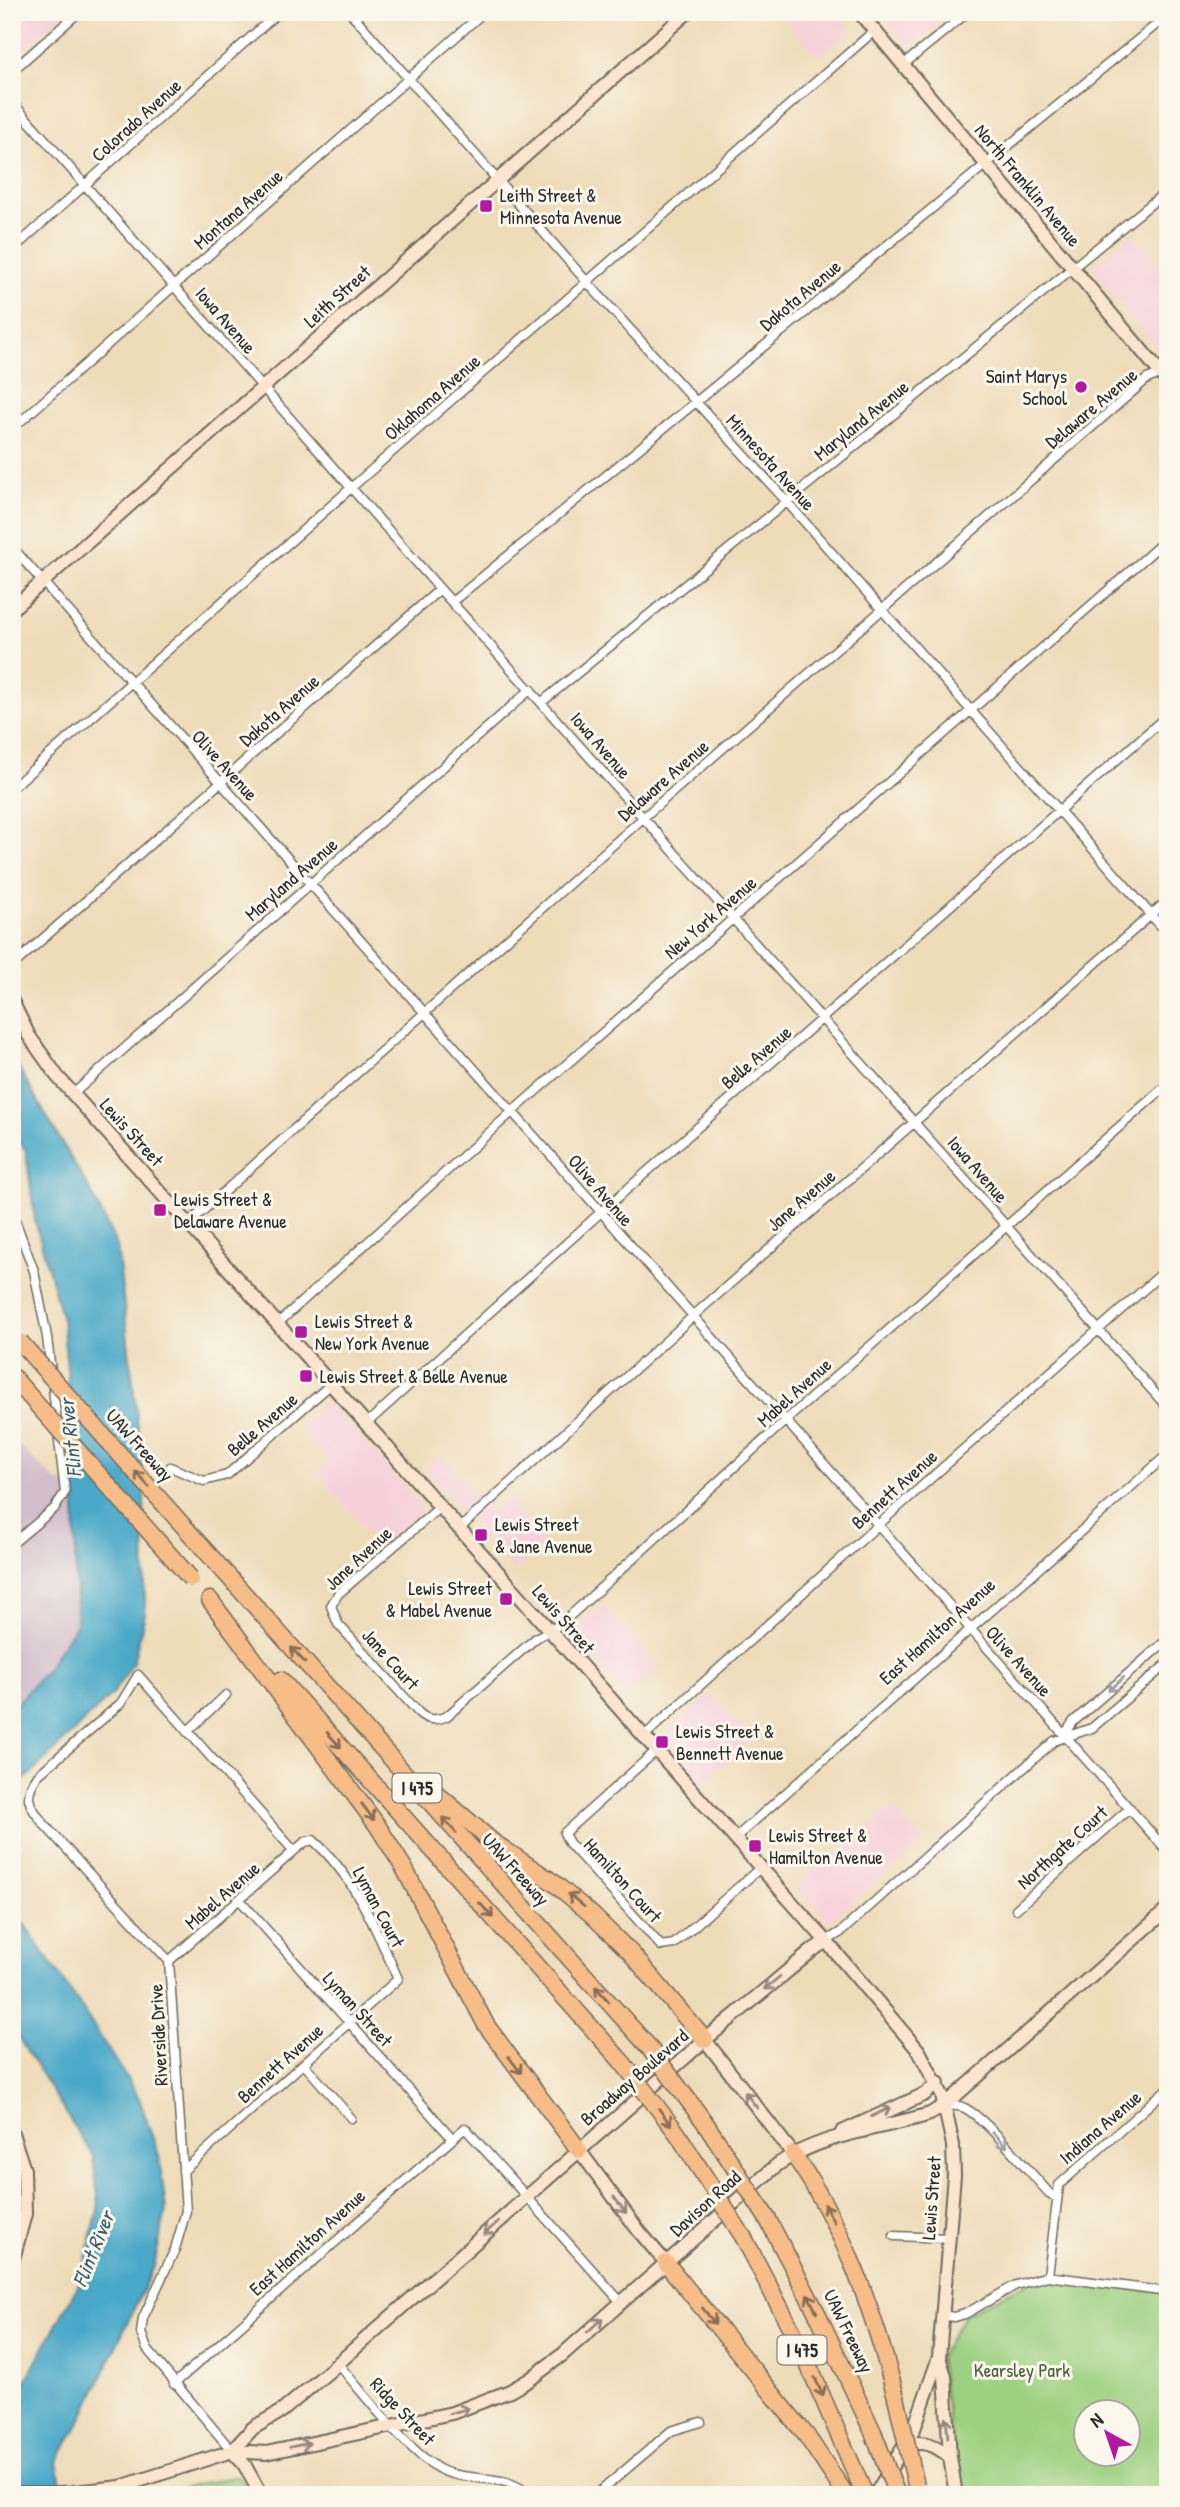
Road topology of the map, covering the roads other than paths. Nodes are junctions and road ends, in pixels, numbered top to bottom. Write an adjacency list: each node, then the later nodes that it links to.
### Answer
1 (79, 12): 11 (street)
2 (279, 12): 16 (street, Colorado Avenue)
3 (350, 12): 12 (street, Minnesota Avenue)
4 (484, 12): 12 (street, Montana Avenue)
5 (688, 12): 15 (main road, Leith Street)
6 (859, 12): 9 (main road, North Franklin Avenue)
7 (968, 12): 10 (street)
8 (1168, 15): 14 (street, Dakota Avenue)
9 (874, 31): 10 (main road, North Franklin Avenue); 20 (street, Oklahoma Avenue)
10 (903, 65): 14 (main road, North Franklin Avenue)
11 (12, 71)
12 (409, 79): 15 (street, Minnesota Avenue); 21 (street, Montana Avenue)
13 (12, 102): 16 (street, Iowa Avenue)
14 (984, 163): 19 (main road, North Franklin Avenue); 24 (street, Dakota Avenue)
15 (497, 179): 20 (street, Minnesota Avenue); 23 (main road, Leith Street)
16 (86, 185): 18 (street, Colorado Avenue); 21 (street, Iowa Avenue)
17 (1168, 190): 19 (street, Maryland Avenue)
18 (12, 250)
19 (1073, 268): 22 (main road, North Franklin Avenue); 27 (street, Maryland Avenue)
20 (587, 282): 24 (street, Minnesota Avenue); 26 (street, Oklahoma Avenue)
21 (175, 286): 23 (street, Iowa Avenue); 25 (street, Montana Avenue)
22 (1165, 375): 34 (street, Delaware Avenue)
23 (264, 387): 26 (street, Iowa Avenue); 30 (main road, Leith Street)
24 (695, 402): 27 (street, Minnesota Avenue); 32 (street, Dakota Avenue)
25 (12, 429)
26 (352, 487): 31 (street, Iowa Avenue); 35 (street, Oklahoma Avenue)
27 (787, 502): 34 (street, Minnesota Avenue); 37 (street, Maryland Avenue)
28 (1168, 538): 38 (street, New York Avenue)
29 (12, 547): 30 (street, Olive Avenue)
30 (43, 582): 33 (main road, Leith Street); 35 (street, Olive Avenue)
31 (440, 589): 32 (street, Iowa Avenue); 40 (street, Dakota Avenue)
32 (453, 601): 36 (street, Iowa Avenue)
33 (12, 609)
34 (882, 611): 38 (street, Minnesota Avenue); 43 (street, Delaware Avenue)
35 (131, 683): 40 (street, Olive Avenue); 41 (street, Oklahoma Avenue)
36 (531, 689): 37 (street, Iowa Avenue); 44 (street, Maryland Avenue)
37 (542, 702): 43 (street, Iowa Avenue)
38 (970, 711): 42 (street, Minnesota Avenue); 47 (street, New York Avenue)
39 (1168, 715): 42 (street, Belle Avenue)
40 (220, 783): 44 (street, Olive Avenue); 49 (street, Dakota Avenue)
41 (12, 788)
42 (1058, 811): 46 (street, Minnesota Avenue); 52 (street, Belle Avenue)
43 (644, 817): 47 (street, Iowa Avenue); 51 (street, Delaware Avenue)
44 (310, 883): 51 (street, Olive Avenue); 54 (street, Maryland Avenue)
45 (1168, 900): 46 (street, Jane Avenue)
46 (1151, 915): 48 (street, Minnesota Avenue); 56 (street, Jane Avenue)
47 (733, 918): 52 (street, Iowa Avenue); 55 (street, New York Avenue)
48 (1168, 934)
49 (12, 966)
50 (12, 1001): 54 (main road, Lewis Street)
51 (424, 1012): 55 (street, Olive Avenue); 59 (street, Delaware Avenue)
52 (823, 1020): 56 (street, Iowa Avenue); 58 (street, Belle Avenue)
53 (1168, 1084): 60 (street, Mabel Avenue)
54 (73, 1094): 59 (main road, Lewis Street)
55 (512, 1112): 58 (street, Olive Avenue); 63 (street, New York Avenue)
56 (915, 1122): 60 (street, Iowa Avenue); 62 (street, Jane Avenue)
57 (12, 1212): 76 (street)
58 (600, 1213): 62 (street, Olive Avenue); 70 (street, Belle Avenue)
59 (188, 1224): 63 (main road, Lewis Street)
60 (1006, 1225): 64 (street, Iowa Avenue); 69 (street, Mabel Avenue)
61 (1168, 1268): 64 (street, Bennett Avenue)
62 (692, 1317): 69 (street, Olive Avenue); 75 (street, Jane Avenue)
63 (277, 1324): 67 (main road, Lewis Street)
64 (1098, 1329): 68 (street, Iowa Avenue); 74 (street, Bennett Avenue)
65 (16, 1338): 86 (highway, UAW Freeway / I 475, one-way to 65, bridge)
66 (12, 1376): 77 (highway, I 475, bridge)
67 (331, 1384): 70 (main road, Lewis Street); 72 (street, Belle Avenue)
68 (1168, 1408)
69 (785, 1421): 74 (street, Olive Avenue); 80 (street, Mabel Avenue)
70 (366, 1424): 73 (main road, Lewis Street)
71 (1168, 1454): 79 (street, East Hamilton Avenue)
72 (170, 1467)
73 (440, 1507): 75 (main road, Lewis Street); 78 (street, Jane Avenue)
74 (877, 1526): 79 (street, Olive Avenue); 88 (street, Bennett Avenue)
75 (459, 1529): 80 (main road, Lewis Street)
76 (12, 1544)
77 (210, 1600): 111 (highway, one-way to 111); 139 (highway, I 475, one-way to 139, bridge)
78 (331, 1606): 84 (street, Jane Court)
79 (968, 1629): 87 (street, Olive Avenue); 91 (street, East Hamilton Avenue)
80 (549, 1631): 84 (street, Mabel Avenue); 88 (main road, Lewis Street)
81 (1168, 1639): 87 (street, Broadway Boulevard, one-way to 87)
82 (1168, 1663): 87 (street, Broadway Boulevard)
83 (226, 1695): 85 (street)
84 (439, 1720)
85 (187, 1732): 92 (street); 99 (street, Riverside Drive)
86 (370, 1735): 102 (highway, one-way to 86); 141 (highway, UAW Freeway / I 475, one-way to 86, bridge)
87 (1064, 1736): 90 (street, Olive Avenue); 98 (street, Broadway Boulevard)
88 (643, 1737): 89 (main road, Lewis Street)
89 (656, 1751): 91 (main road, Lewis Street); 94 (street, Hamilton Court)
90 (1130, 1808): 93 (street, Olive Avenue); 96 (street, Northgate Court)
91 (735, 1840): 94 (main road, Lewis Street)
92 (295, 1851): 95 (street, Mabel Avenue); 100 (street, Lyman Court)
93 (1168, 1852)
94 (760, 1868): 98 (main road, Lewis Street)
95 (240, 1900): 99 (street, Mabel Avenue); 101 (street, Lyman Street)
96 (1016, 1909)
97 (1168, 1909): 106 (main road, Davison Road)
98 (826, 1941): 102 (main road, Broadway Boulevard, one-way to 102); 104 (main road, Lewis Street)
99 (169, 1961): 113 (street, Riverside Drive)
100 (398, 1979): 101 (street, Bennett Avenue)
101 (349, 2022): 103 (street, Bennett Avenue); 109 (street, Lyman Street)
102 (705, 2040): 111 (main road, Broadway Boulevard); 112 (main road, one-way to 102)
103 (304, 2064): 107 (street); 113 (street, Bennett Avenue)
104 (937, 2083): 106 (main road, Lewis Street); 110 (main road, one-way to 104)
105 (1168, 2088): 115 (street, Indiana Avenue)
106 (945, 2105): 110 (main road, Davison Road); 115 (street, one-way to 115); 117 (main road, Lewis Street)
107 (351, 2118)
108 (12, 2133): 118 (main road)
109 (452, 2138): 114 (street, East Hamilton Avenue); 126 (street, East Hamilton Avenue)
110 (824, 2140): 112 (main road, Davison Road)
111 (579, 2150): 114 (main road, Broadway Boulevard); 119 (main road, one-way to 119)
112 (793, 2154): 119 (main road, Davison Road); 132 (highway, one-way to 112, bridge)
113 (183, 2171): 126 (street, Riverside Drive)
114 (526, 2197): 122 (street); 125 (main road, Broadway Boulevard, one-way to 125)
115 (1057, 2198): 120 (street, Indiana Avenue)
116 (894, 2236): 117 (street)
117 (948, 2238): 123 (main road, Lewis Street)
118 (12, 2263)
119 (666, 2263): 122 (main road, Davison Road); 133 (highway, one-way to 133)
120 (1048, 2276): 121 (street); 123 (street)
121 (1168, 2292)
122 (621, 2302): 128 (main road, Davison Road, one-way to 122)
123 (942, 2315): 124 (main road, Lewis Street)
124 (939, 2357): 129 (main road); 131 (main road, one-way to 124)
125 (338, 2364): 128 (street, Ridge Street); 130 (main road, Broadway Boulevard)
126 (174, 2384): 130 (street, Riverside Drive)
127 (701, 2421): 138 (street)
128 (392, 2426): 130 (main road, Davison Road, one-way to 128); 137 (street, Ridge Street)
129 (905, 2445): 131 (main road); 140 (main road)
130 (232, 2451): 135 (main road); 136 (main road)
131 (950, 2457): 142 (main road)
132 (917, 2490)
133 (844, 2492)
134 (12, 2493): 135 (main road)
135 (66, 2493)
136 (261, 2495)
137 (528, 2495)
138 (596, 2495)
139 (865, 2495)
140 (875, 2495)
141 (897, 2495)
142 (956, 2495)

